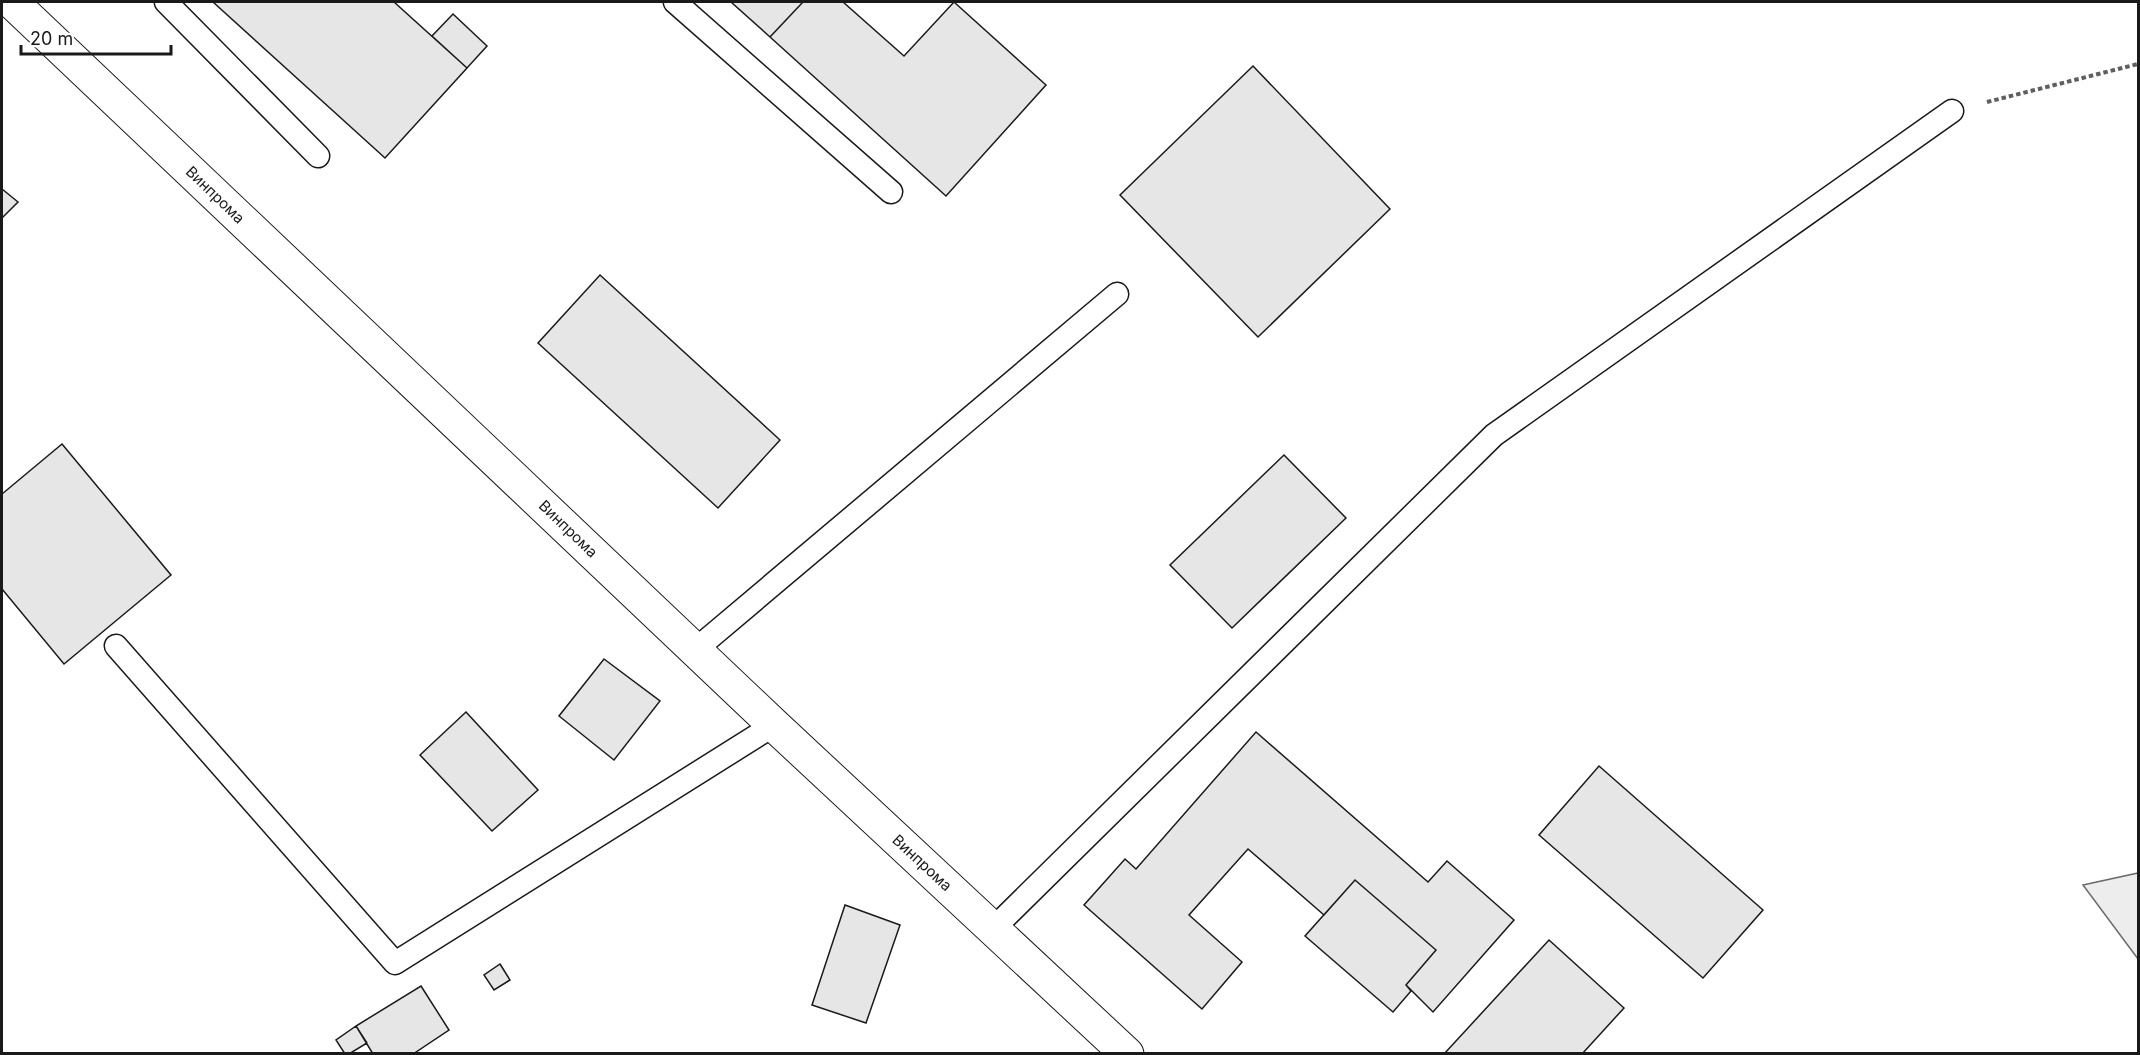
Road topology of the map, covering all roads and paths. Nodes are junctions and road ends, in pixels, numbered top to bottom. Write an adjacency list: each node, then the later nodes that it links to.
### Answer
1 (12, 2): 10 (street, Винпрома)
2 (166, 2): 6 (lane)
3 (675, 2): 7 (lane)
4 (2139, 64): 5 (path)
5 (1952, 111): 12 (lane)
6 (318, 156)
7 (891, 192)
8 (1117, 294): 10 (lane)
9 (116, 646): 11 (lane)
10 (694, 650): 11 (street, Винпрома)
11 (774, 725): 12 (street, Винпрома)
12 (993, 929): 13 (street, Винпрома)
13 (1127, 1053)

